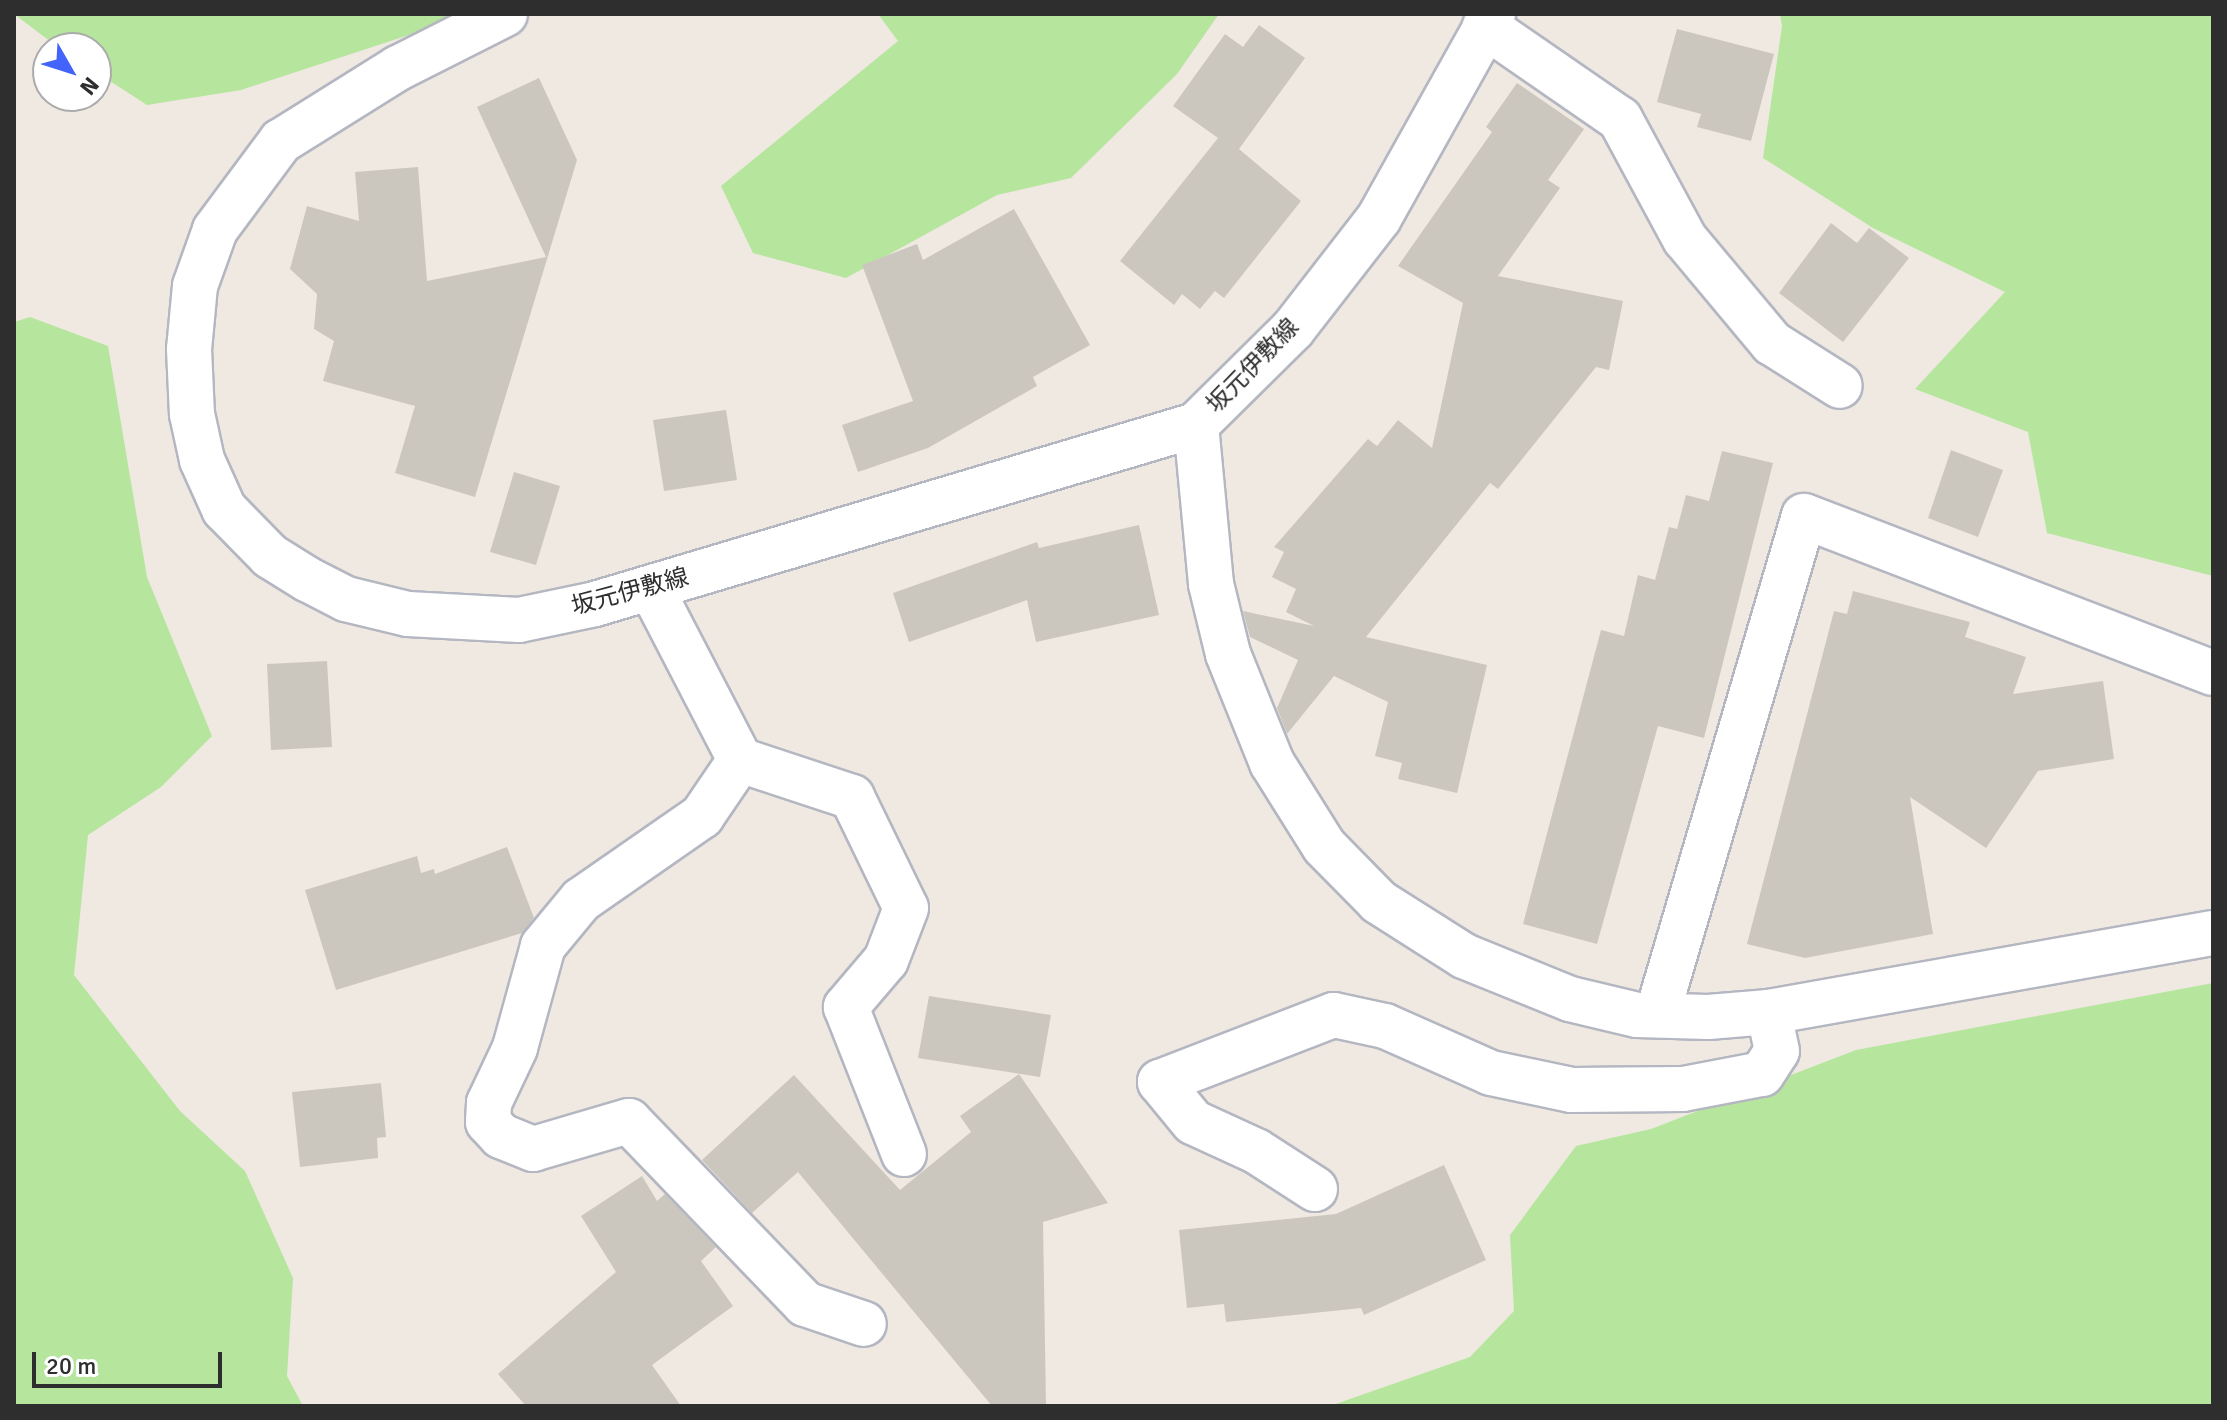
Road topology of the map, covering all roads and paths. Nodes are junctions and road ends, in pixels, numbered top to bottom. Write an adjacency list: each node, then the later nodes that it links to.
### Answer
1 (505, 14): 5 (street, 坂元伊敷線)
2 (1489, 20): 3 (street); 4 (street, 坂元伊敷線)
3 (1840, 386)
4 (1196, 425): 5 (street, 坂元伊敷線); 10 (street)
5 (651, 588): 7 (street)
6 (2213, 673): 10 (street)
7 (740, 760): 11 (street); 13 (street)
8 (2213, 933): 9 (street)
9 (1769, 1012): 10 (street); 12 (street)
10 (1657, 1015)
11 (904, 1154)
12 (1315, 1189)
13 (864, 1324)

